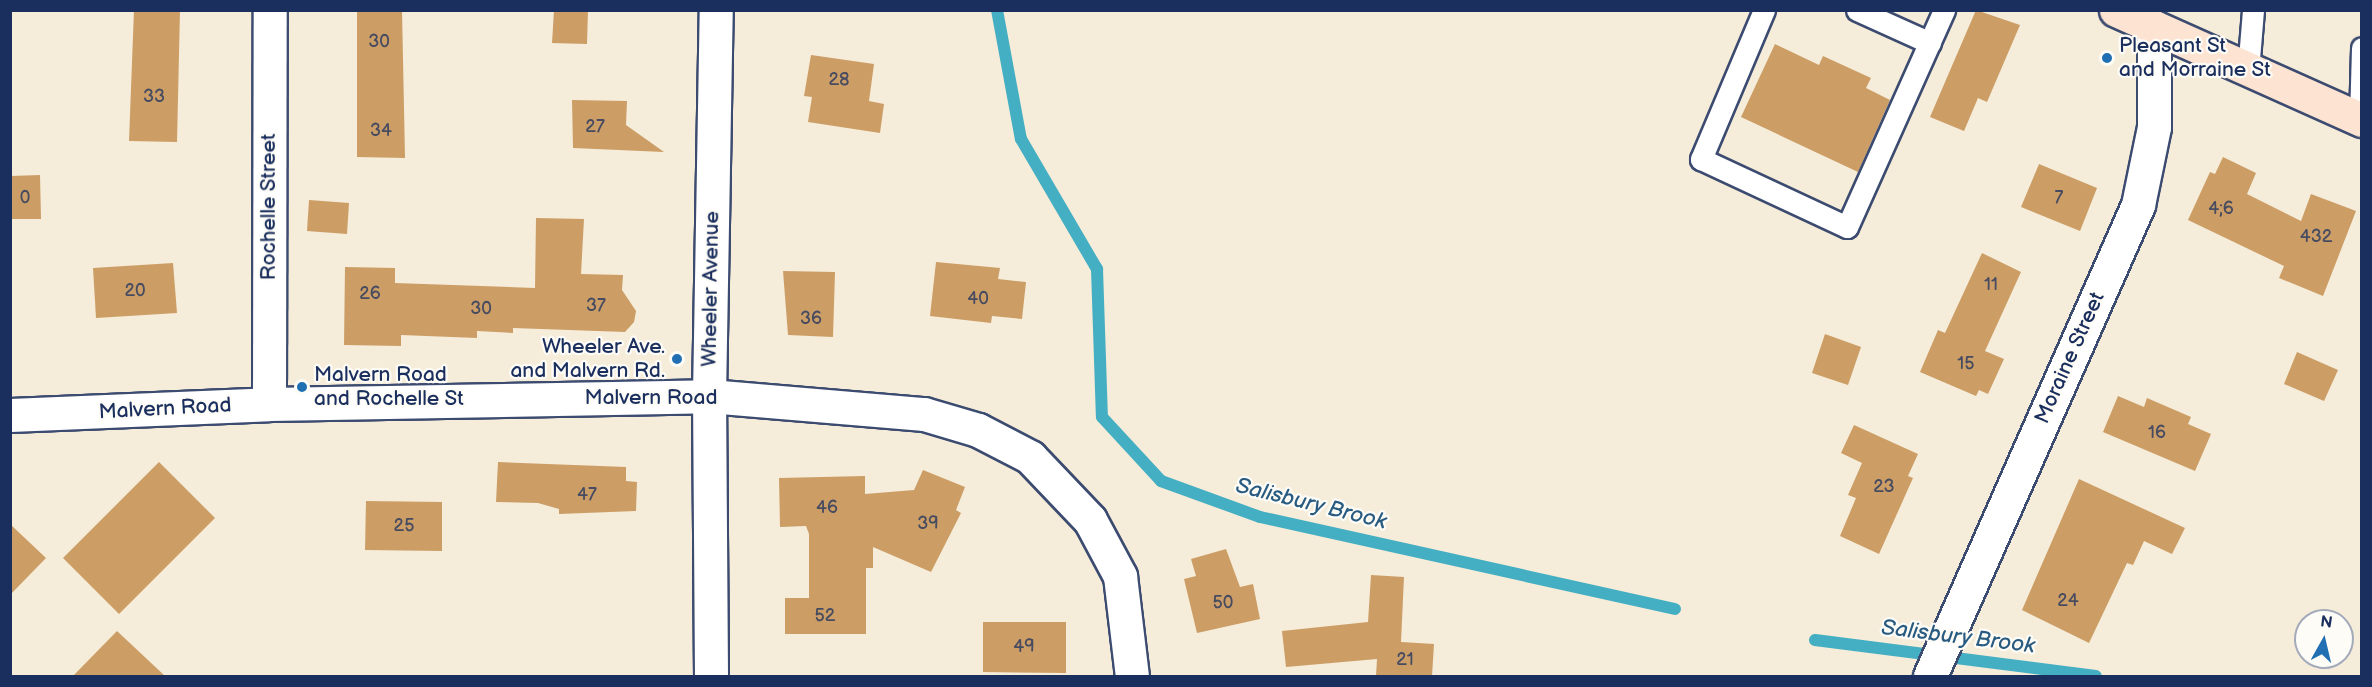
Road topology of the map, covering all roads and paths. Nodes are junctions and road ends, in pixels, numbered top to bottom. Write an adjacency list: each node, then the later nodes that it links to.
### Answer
1 (270, 10): 14 (street, Rochelle Street)
2 (716, 10): 13 (street, Wheeler Avenue)
3 (1764, 10): 9 (lane)
4 (1857, 10): 9 (lane)
5 (1944, 10): 9 (lane)
6 (2116, 10): 8 (main road)
7 (2253, 10): 11 (lane)
8 (2154, 19): 11 (main road); 16 (street, Moraine Street)
9 (1930, 43)
10 (2361, 48): 12 (lane)
11 (2248, 71): 12 (main road)
12 (2361, 120)
13 (708, 396): 14 (street, Malvern Road); 17 (street, Wheeler Avenue); 18 (street, Malvern Road)
14 (269, 404): 15 (street, Malvern Road)
15 (10, 415)
16 (1931, 673)
17 (711, 676)
18 (1132, 676)

